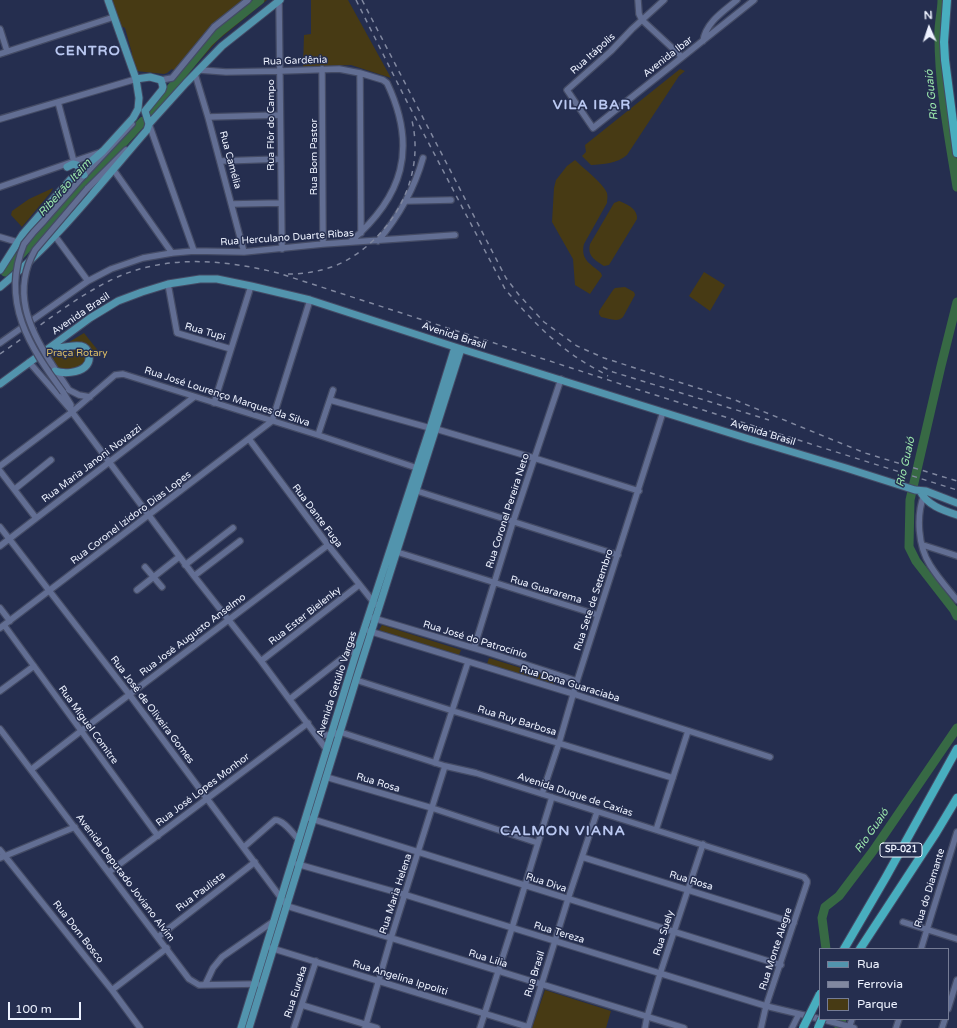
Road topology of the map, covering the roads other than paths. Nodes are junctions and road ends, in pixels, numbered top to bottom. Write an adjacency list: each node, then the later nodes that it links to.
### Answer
1 (108, 0): 9 (main road)
2 (248, 0): 21 (street)
3 (277, 0): 17 (main road); 18 (street, Rua Flôr do Campo)
4 (638, 0): 10 (street)
5 (737, 0): 12 (street)
6 (753, 0): 12 (street, Avenida Ibar)
7 (947, 0): 29 (highway)
8 (660, 1): 10 (street, Rua Itápolis)
9 (114, 17): 13 (street); 20 (main road)
10 (642, 20): 15 (street); 28 (street, Rua Itápolis)
11 (0, 29): 13 (street)
12 (703, 41): 15 (street, Avenida Ibar)
13 (8, 51): 14 (street)
14 (0, 54)
15 (682, 57): 28 (street, Avenida Ibar)
16 (322, 70): 18 (street, Rua Gardênia); 19 (street, Rua Gardênia); 51 (street, Rua Bom Pastor)
17 (197, 72): 18 (street, Rua Gardênia); 25 (street, Rua Camélia); 27 (main road)
18 (280, 72): 24 (street, Rua Flôr do Campo)
19 (360, 72): 44 (street); 44 (street, Rua Gardênia)
20 (136, 79): 21 (main road); 22 (street); 23 (main road)
21 (161, 80): 27 (main road)
22 (58, 102): 26 (street); 34 (street)
23 (138, 109): 30 (main road); 30 (street)
24 (280, 115): 25 (street); 32 (street, Rua Flôr do Campo)
25 (208, 117): 33 (street, Rua Camélia)
26 (0, 119)
27 (148, 121): 36 (main road); 53 (street); 68 (street, bridge)
28 (593, 128)
29 (957, 153)
30 (100, 156): 34 (street); 37 (main road)
31 (423, 158): 41 (street)
32 (281, 159): 33 (street); 42 (street, Rua Flôr do Campo)
33 (221, 160): 43 (street, Rua Camélia)
34 (74, 162): 35 (street)
35 (65, 166): 37 (main road); 38 (main road); 39 (street)
36 (113, 169): 46 (main road); 55 (street)
37 (82, 172): 38 (main road); 76 (street, bridge)
38 (70, 180): 49 (main road)
39 (0, 187)
40 (451, 200): 41 (street)
41 (406, 201): 48 (street)
42 (280, 203): 43 (street); 52 (street, Rua Flôr do Campo)
43 (232, 204): 54 (street, Rua Camélia)
44 (361, 233): 50 (street)
45 (456, 235): 48 (street, Rua Herculano Duarte Ribas)
46 (55, 236): 57 (main road); 58 (street)
47 (0, 237): 49 (street)
48 (378, 241): 50 (street, Rua Herculano Duarte Ribas)
49 (17, 242): 56 (main road)
50 (350, 242): 51 (street, Rua Herculano Duarte Ribas)
51 (324, 244): 52 (street, Rua Herculano Duarte Ribas)
52 (282, 249): 54 (street, Rua Herculano Duarte Ribas)
53 (194, 251): 54 (street, Rua Herculano Duarte Ribas); 55 (street, Rua Herculano Duarte Ribas)
54 (244, 252)
55 (172, 253): 58 (street, Rua Herculano Duarte Ribas)
56 (1, 268): 57 (main road)
57 (10, 279): 59 (main road)
58 (88, 281): 63 (street, Rua Herculano Duarte Ribas)
59 (0, 284)
60 (168, 284): 61 (main road, Avenida Brasil); 65 (street, Rua Tupi); 66 (main road, Avenida Brasil)
61 (251, 286): 62 (main road, Avenida Brasil); 65 (street)
62 (310, 300): 64 (main road, Avenida Brasil); 78 (street)
63 (0, 343)
64 (458, 348): 69 (main road, Avenida Brasil); 79 (main road, Avenida Getúlio Vargas)
65 (231, 349): 75 (street)
66 (46, 350): 67 (main road, Avenida Brasil); 68 (main road)
67 (29, 362): 70 (main road, Avenida Brasil); 76 (street)
68 (55, 371): 72 (street)
69 (560, 379): 77 (main road, Avenida Brasil); 82 (street, Rua Coronel Pereira Neto)
70 (0, 384)
71 (333, 390): 74 (street)
72 (90, 397): 73 (street, Rua José Lourenço Marques da Silva); 76 (street, Rua José Lourenço Marques da Silva)
73 (194, 397): 75 (street, Rua José Lourenço Marques da Silva); 84 (street, Rua Maria Janoni Novazzi)
74 (330, 400): 79 (street); 80 (street)
75 (214, 403): 78 (street, Rua José Lourenço Marques da Silva)
76 (71, 411): 84 (street); 85 (street, Rua José Lourenço Marques da Silva)
77 (663, 412): 90 (street, Rua Sete de Setembro); 91 (main road, Avenida Brasil)
78 (272, 421): 80 (street, Rua José Lourenço Marques da Silva); 81 (street, Rua Coronel Izidoro Dias Lopes)
79 (433, 428): 82 (street); 86 (main road, Avenida Getúlio Vargas); 89 (main road, Avenida Getúlio Vargas)
80 (318, 435): 86 (street, Rua José Lourenço Marques da Silva)
81 (249, 439): 93 (street, Rua Coronel Izidoro Dias Lopes); 101 (street, Rua Dante Fuga)
82 (534, 458): 90 (street); 96 (street, Rua Coronel Pereira Neto)
83 (51, 460): 88 (street)
84 (109, 463): 93 (street); 95 (street, Rua Maria Janoni Novazzi)
85 (0, 466)
86 (417, 468): 89 (main road); 118 (main road, Avenida Getúlio Vargas)
87 (0, 471): 88 (street)
88 (15, 489): 95 (street)
89 (417, 491): 96 (street); 104 (main road, Avenida Getúlio Vargas)
90 (638, 491): 105 (street, Rua Sete de Setembro)
91 (921, 493): 92 (main road, Avenida Brasil); 94 (main road, Avenida Brasil); 102 (street)
92 (957, 503)
93 (149, 515): 107 (street); 115 (street, Rua Coronel Izidoro Dias Lopes)
94 (957, 515)
95 (36, 518): 99 (street, Rua Maria Janoni Novazzi)
96 (513, 522): 105 (street); 112 (street, Rua Coronel Pereira Neto)
97 (0, 527): 99 (street, Rua José de Oliveira Gomes)
98 (233, 528): 108 (street)
99 (9, 539): 103 (street, Rua Maria Janoni Novazzi); 115 (street, Rua José de Oliveira Gomes)
100 (240, 541): 110 (street)
101 (328, 545): 113 (street, Rua Dante Fuga); 124 (street, Rua José Augusto Anselmo)
102 (923, 545): 106 (street); 117 (street)
103 (0, 546)
104 (397, 552): 112 (street, Rua Guararema); 119 (main road, Avenida Getúlio Vargas)
105 (618, 555): 121 (street, Rua Sete de Setembro)
106 (957, 556)
107 (179, 557): 108 (street); 111 (street)
108 (185, 565): 110 (street)
109 (145, 567): 111 (street)
110 (194, 576): 124 (street)
111 (153, 577): 114 (street); 116 (street)
112 (494, 583): 121 (street, Rua Guararema); 130 (street, Rua Coronel Pereira Neto)
113 (359, 585): 118 (street, Rua Dante Fuga); 131 (street, Rua Ester Bielenky)
114 (162, 587)
115 (50, 590): 125 (street, Rua Coronel Izidoro Dias Lopes); 137 (street, Rua José de Oliveira Gomes)
116 (137, 590)
117 (957, 600)
118 (373, 602): 119 (street, Rua Dante Fuga); 122 (main road, Avenida Getúlio Vargas)
119 (380, 607): 123 (main road, Avenida Getúlio Vargas)
120 (0, 608): 125 (street)
121 (598, 615): 135 (street, Rua Sete de Setembro)
122 (368, 617): 123 (street, Rua José do Patrocínio); 127 (main road, Avenida Getúlio Vargas)
123 (376, 619): 128 (main road, Avenida Getúlio Vargas); 130 (street, Rua José do Patrocínio)
124 (228, 620): 131 (street); 137 (street, Rua José Augusto Anselmo)
125 (10, 621): 126 (street, Rua Coronel Izidoro Dias Lopes)
126 (2, 627): 133 (street, Rua Miguel Comitre)
127 (364, 630): 128 (street, Rua Dona Guaraciaba); 129 (main road, Avenida Getúlio Vargas)
128 (372, 632): 132 (street, Rua Dona Guaraciaba); 134 (main road, Avenida Getúlio Vargas)
129 (359, 646): 139 (street); 147 (main road, Avenida Getúlio Vargas)
130 (474, 648): 135 (street, Rua José do Patrocínio)
131 (261, 661): 139 (street)
132 (468, 662): 138 (street, Rua Dona Guaraciaba); 140 (street)
133 (34, 666): 136 (street); 143 (street, Rua Miguel Comitre)
134 (356, 680): 140 (street, Rua Ruy Barbosa); 145 (main road, Avenida Getúlio Vargas)
135 (577, 681): 138 (street, Rua Sete de Setembro)
136 (0, 691)
137 (129, 694): 143 (street, Rua José Augusto Anselmo); 159 (street, Rua José de Oliveira Gomes)
138 (574, 694): 144 (street, Rua Dona Guaraciaba); 148 (street, Rua Sete de Setembro)
139 (290, 699): 141 (street)
140 (453, 711): 148 (street, Rua Ruy Barbosa); 152 (street)
141 (308, 723): 146 (street); 159 (street, Rua José Lopes Monhor)
142 (0, 729): 154 (street, Avenida Deputado Joviano Alvim)
143 (81, 731): 154 (street, Rua José Augusto Anselmo); 167 (street, Rua Miguel Comitre)
144 (688, 731): 151 (street, Rua Dona Guaraciaba); 156 (street)
145 (340, 732): 147 (street); 152 (street, Avenida Duque de Caxias); 155 (main road, Avenida Getúlio Vargas)
146 (317, 735): 147 (street); 150 (street)
147 (331, 735): 150 (main road, Avenida Getúlio Vargas)
148 (559, 743): 156 (street, Rua Ruy Barbosa); 157 (street, Rua Sete de Setembro)
149 (957, 749): 200 (highway, SP-021)
150 (326, 750): 163 (main road, Avenida Getúlio Vargas)
151 (770, 757)
152 (435, 763): 153 (street, Avenida Duque de Caxias)
153 (445, 766): 157 (street, Avenida Duque de Caxias); 161 (street, Rua Maria Helena)
154 (32, 769): 164 (street, Avenida Deputado Joviano Alvim)
155 (326, 777): 161 (street, Rua Rosa); 163 (main road, Avenida Getúlio Vargas)
156 (673, 778): 165 (street)
157 (542, 794): 158 (street, Avenida Duque de Caxias)
158 (552, 797): 162 (street, Avenida Duque de Caxias); 169 (street)
159 (207, 798): 167 (street, Rua José Lopes Monhor); 171 (street, Rua José de Oliveira Gomes)
160 (957, 798): 201 (highway, SP-021)
161 (432, 808): 169 (street, Rua Rosa); 173 (street, Rua Maria Helena)
162 (597, 812): 165 (street, Avenida Duque de Caxias); 175 (street, Rua Brasil)
163 (310, 818): 168 (main road, Avenida Getúlio Vargas); 173 (street, Rua Diva); 179 (main road, Avenida Getúlio Vargas)
164 (75, 827): 174 (street); 180 (street, Avenida Deputado Joviano Alvim)
165 (656, 830): 170 (street, Avenida Duque de Caxias)
166 (957, 832): 192 (street, Rua do Diamante)
167 (158, 836): 180 (street, Rua José Lopes Monhor)
168 (299, 840): 171 (street); 178 (main road, Avenida Getúlio Vargas)
169 (538, 844): 182 (street)
170 (702, 844): 181 (street, Avenida Duque de Caxias); 183 (street, Rua Suely)
171 (244, 847): 177 (street, Rua José de Oliveira Gomes)
172 (0, 850): 174 (street, Rua Dom Bosco)
173 (419, 853): 182 (street, Rua Diva); 184 (street, Rua Maria Helena)
174 (6, 856): 176 (street); 212 (street, Rua Dom Bosco)
175 (582, 857): 183 (street, Rua Rosa); 186 (street, Rua Brasil)
176 (0, 858)
177 (255, 862): 185 (street, Rua José de Oliveira Gomes); 194 (street, Rua Paulista)
178 (292, 863): 179 (street, Rua Tereza); 185 (main road, Avenida Getúlio Vargas)
179 (300, 865): 184 (street, Rua Tereza); 187 (main road, Avenida Getúlio Vargas)
180 (109, 872): 194 (street, Avenida Deputado Joviano Alvim)
181 (804, 877): 190 (street, Rua Monte Alegre)
182 (525, 886): 186 (street, Rua Diva); 191 (street)
183 (688, 890): 190 (street, Rua Rosa); 193 (street, Rua Suely)
184 (406, 895): 191 (street, Rua Tereza); 195 (street, Rua Maria Helena)
185 (282, 898): 187 (street, Rua José de Oliveira Gomes); 188 (main road, Avenida Getúlio Vargas)
186 (568, 899): 193 (street, Rua Diva); 197 (street, Rua Brasil)
187 (287, 906): 195 (street, Rua Lilia); 199 (main road, Avenida Getúlio Vargas)
188 (275, 920): 199 (main road, Avenida Getúlio Vargas); 211 (street)
189 (903, 922): 192 (street)
190 (794, 923): 204 (street, Rua Monte Alegre)
191 (512, 928): 197 (street, Rua Tereza); 205 (street)
192 (926, 930): 196 (street); 202 (street, Rua do Diamante)
193 (674, 932): 204 (street, Rua Diva); 206 (street, Rua Suely)
194 (158, 937): 198 (street, Avenida Deputado Joviano Alvim)
195 (391, 938): 205 (street, Rua Lilia); 208 (street, Rua Maria Helena)
196 (957, 939)
197 (555, 941): 206 (street, Rua Tereza); 210 (street, Rua Brasil)
198 (167, 948): 211 (street, Avenida Deputado Joviano Alvim); 212 (street)
199 (271, 948): 203 (street, Rua Angelina Ippoliti); 209 (main road, Avenida Getúlio Vargas)
200 (845, 948)
201 (861, 948)
202 (921, 948)
203 (316, 961): 208 (street, Rua Angelina Ippoliti); 214 (street, Rua Eureka)
204 (781, 965): 215 (street, Rua Monte Alegre)
205 (499, 971): 210 (street, Rua Lilia); 217 (street)
206 (660, 974): 215 (street, Rua Tereza); 219 (street, Rua Suely)
207 (957, 980): 216 (street)
208 (379, 981): 217 (street, Rua Angelina Ippoliti); 222 (street, Rua Maria Helena)
209 (259, 984): 211 (street, Avenida Deputado Joviano Alvim); 225 (main road, Avenida Getúlio Vargas); 226 (main road, Avenida Getúlio Vargas)
210 (542, 984): 219 (street, Rua Lilia); 230 (street, Rua Brasil)
211 (206, 985)
212 (112, 990): 224 (street, Rua Dom Bosco)
213 (819, 996): 235 (highway, bridge)
214 (302, 1005): 222 (street); 227 (street, Rua Eureka)
215 (766, 1006): 218 (street, Rua Tereza); 233 (street, Rua Monte Alegre)
216 (949, 1006)
217 (485, 1014): 229 (street); 230 (street, Rua Angelina Ippoliti)
218 (799, 1014): 220 (street, Rua Tereza); 234 (street)
219 (647, 1017): 231 (street, Rua Suely); 232 (street, Rua Lilia)
220 (819, 1019)
221 (825, 1020): 223 (street, Rua Tereza)
222 (366, 1026): 228 (street)
223 (849, 1027)
224 (140, 1028)
225 (241, 1028)
226 (249, 1028)
227 (294, 1028)
228 (377, 1028)
229 (480, 1028)
230 (528, 1028)
231 (645, 1028)
232 (684, 1028)
233 (761, 1028)
234 (792, 1028)
235 (803, 1028)

